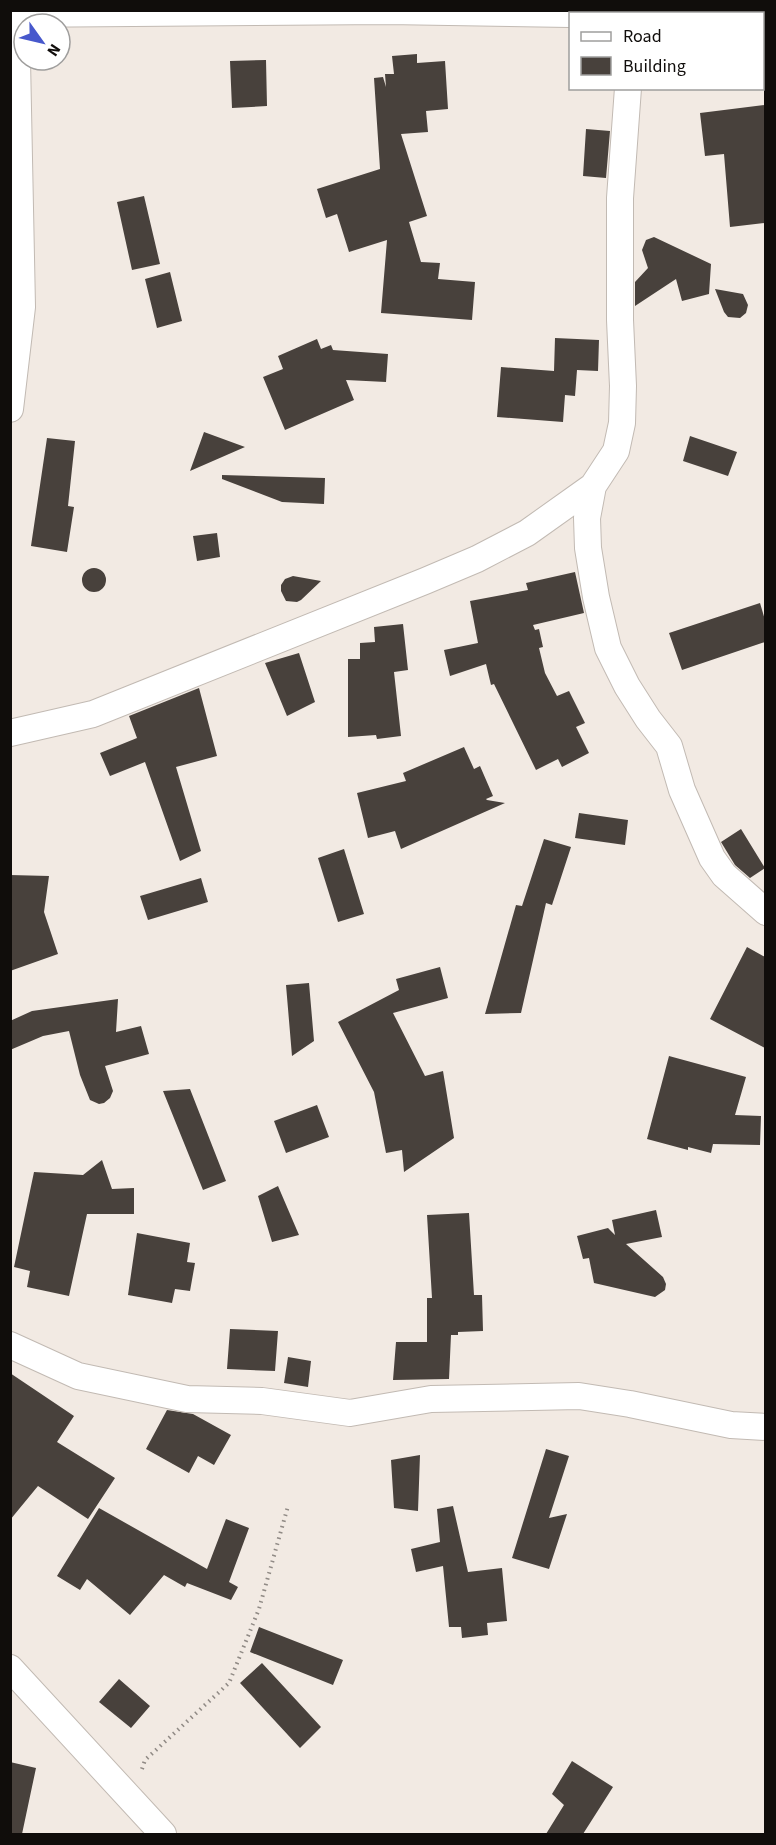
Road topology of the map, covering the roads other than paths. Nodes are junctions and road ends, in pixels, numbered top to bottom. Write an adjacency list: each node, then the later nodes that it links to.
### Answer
1 (713, 10): 2 (street)
2 (688, 12)
3 (72, 13): 4 (street)
4 (569, 14)
5 (16, 72): 7 (street)
6 (628, 90): 8 (street)
7 (10, 409)
8 (593, 486): 9 (street); 10 (street)
9 (10, 733)
10 (765, 912)
11 (10, 1345): 13 (street)
12 (765, 1410): 13 (street)
13 (765, 1427)
14 (10, 1668): 15 (street)
15 (163, 1834)

